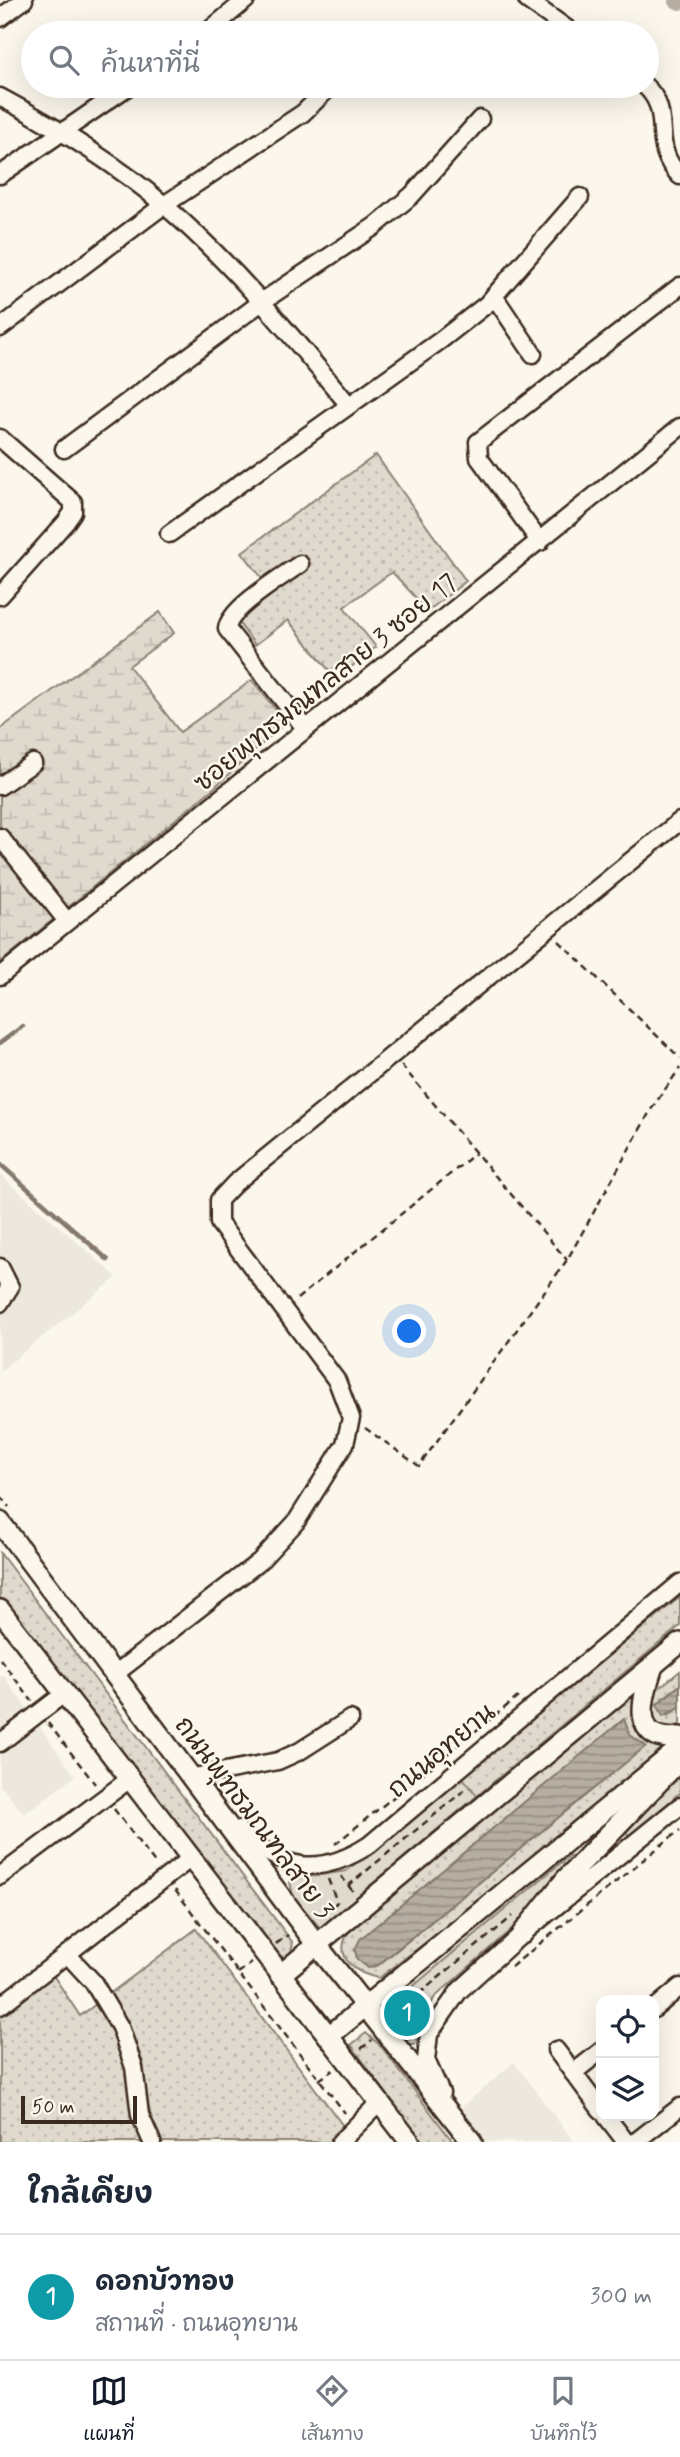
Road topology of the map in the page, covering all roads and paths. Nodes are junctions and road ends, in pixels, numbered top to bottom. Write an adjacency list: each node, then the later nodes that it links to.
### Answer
1 (24, 0): 4 (street)
2 (246, 0): 5 (street)
3 (527, 0): 6 (street)
4 (0, 18)
5 (221, 21)
6 (556, 21)
7 (0, 97): 12 (street)
8 (111, 98): 12 (street)
9 (319, 98): 16 (street)
10 (656, 98): 14 (street)
11 (480, 119): 19 (street)
12 (63, 131): 13 (street); 16 (street)
13 (0, 175)
14 (680, 176)
15 (580, 197): 18 (street)
16 (164, 205): 19 (street); 20 (street)
17 (680, 286): 27 (street)
18 (494, 296): 21 (street); 22 (street)
19 (263, 302): 22 (street); 25 (street)
20 (0, 328)
21 (533, 354)
22 (348, 404): 26 (street)
23 (680, 427): 27 (street, ซอยพุทธมณฑลสาย 3 ซอย 17)
24 (0, 438): 29 (street)
25 (64, 449)
26 (169, 534)
27 (540, 542): 30 (street, ซอยพุทธมณฑลสาย 3 ซอย 17)
28 (300, 564): 30 (street)
29 (0, 596)
30 (305, 729): 35 (street, ซอยพุทธมณฑลสาย 3 ซอย 17)
31 (33, 763): 32 (street)
32 (0, 786)
33 (680, 821): 36 (street)
34 (0, 838): 35 (street)
35 (66, 920): 37 (street, ซอยพุทธมณฑลสาย 3 ซอย 17)
36 (547, 928): 38 (street); 39 (path)
37 (0, 976)
38 (392, 1054): 41 (path); 45 (street)
39 (680, 1058)
40 (680, 1068): 42 (path)
41 (476, 1153): 42 (path); 45 (path)
42 (567, 1260): 46 (path)
43 (0, 1267): 44 (street)
44 (0, 1303)
45 (284, 1310): 46 (street)
46 (351, 1418): 54 (street)
47 (0, 1496): 48 (path)
48 (8, 1519): 54 (main road, ถนนพุทธมณฑลสาย 3)
49 (680, 1583): 68 (street, ถนนอุทยาน)
50 (0, 1610): 55 (main road)
51 (680, 1643): 53 (main road)
52 (0, 1659): 57 (path)
53 (654, 1665): 59 (main road); 77 (main road)
54 (115, 1674): 63 (main road, ถนนพุทธมณฑลสาย 3)
55 (65, 1693): 57 (street); 64 (main road)
56 (521, 1695): 70 (path)
57 (41, 1712): 60 (street); 66 (path)
58 (350, 1719): 63 (street)
59 (680, 1737)
60 (0, 1743)
61 (680, 1748): 85 (main road)
62 (680, 1760): 76 (main road)
63 (194, 1777): 68 (main road, ถนนพุทธมณฑลสาย 3)
64 (131, 1779): 66 (street); 71 (main road)
65 (466, 1789): 74 (path)
66 (105, 1798): 72 (street); 73 (path)
67 (680, 1806): 76 (street)
68 (219, 1811): 77 (main road, ถนนพุทธมณฑลสาย 3)
69 (680, 1830): 80 (path)
70 (332, 1846)
71 (191, 1858): 73 (street); 79 (main road)
72 (0, 1876)
73 (166, 1877): 78 (street); 94 (path)
74 (348, 1886): 74 (path)
75 (513, 1915): 82 (path)
76 (522, 1934): 95 (street)
77 (317, 1945): 79 (main road); 85 (main road, ถนนพุทธมณฑลสาย 3)
78 (67, 1954): 84 (street); 96 (street)
79 (281, 1975): 86 (main road)
80 (501, 1975)
81 (680, 1987): 83 (street)
82 (419, 1994): 82 (path)
83 (659, 2004)
84 (0, 2006)
85 (365, 2007): 86 (main road); 95 (main road, ถนนพุทธมณฑลสาย 3)
86 (329, 2036): 90 (main road)
87 (556, 2050): 89 (street)
88 (596, 2055): 89 (street)
89 (573, 2073): 91 (street)
90 (380, 2102): 94 (street); 98 (main road)
91 (596, 2103)
92 (680, 2107): 100 (street)
93 (610, 2121): 99 (street)
94 (355, 2127): 97 (street)
95 (471, 2141)
96 (152, 2142)
97 (340, 2142)
98 (410, 2142)
99 (626, 2142)
100 (635, 2142)

